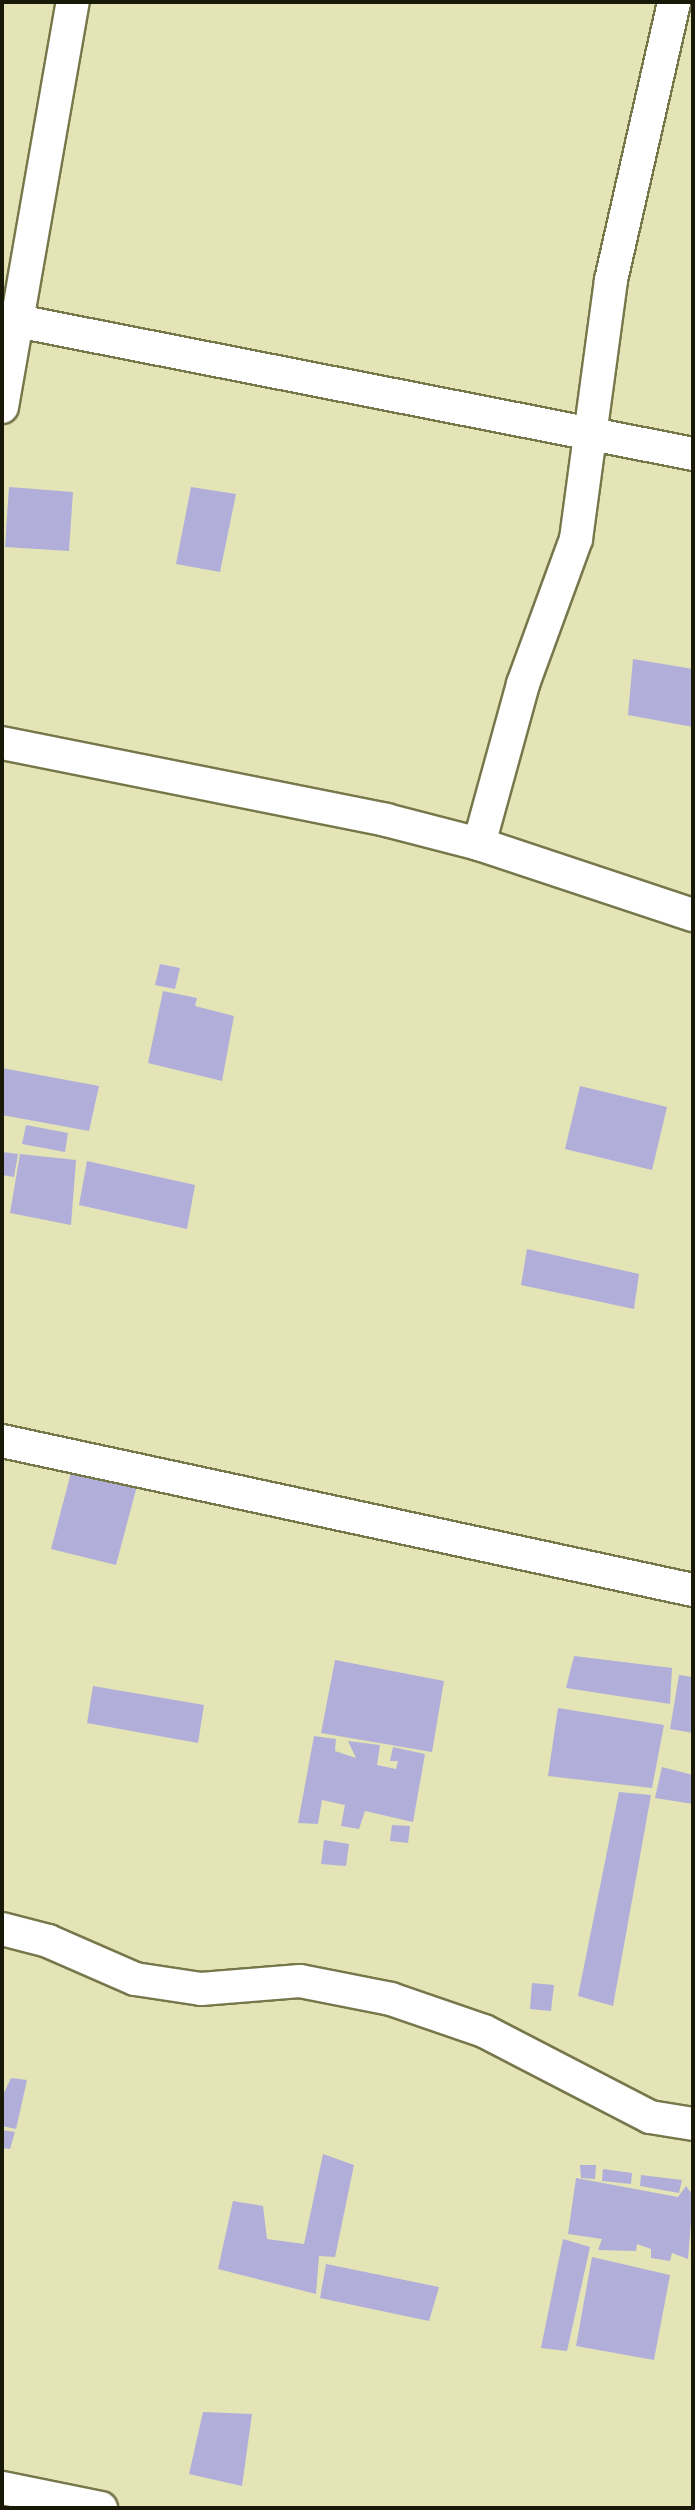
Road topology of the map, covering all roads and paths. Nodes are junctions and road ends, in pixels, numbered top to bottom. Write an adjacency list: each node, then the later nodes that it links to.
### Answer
1 (73, 2): 3 (street)
2 (674, 2): 5 (street)
3 (9, 319): 4 (street); 5 (street)
4 (2, 407)
5 (592, 438): 6 (street); 8 (street)
6 (693, 454)
7 (2, 743): 8 (street)
8 (479, 844): 9 (street)
9 (693, 915)
10 (2, 1441): 11 (street)
11 (693, 1590)
12 (2, 1929): 13 (street)
13 (693, 2124)
14 (2, 2488): 15 (street)
15 (101, 2508)

